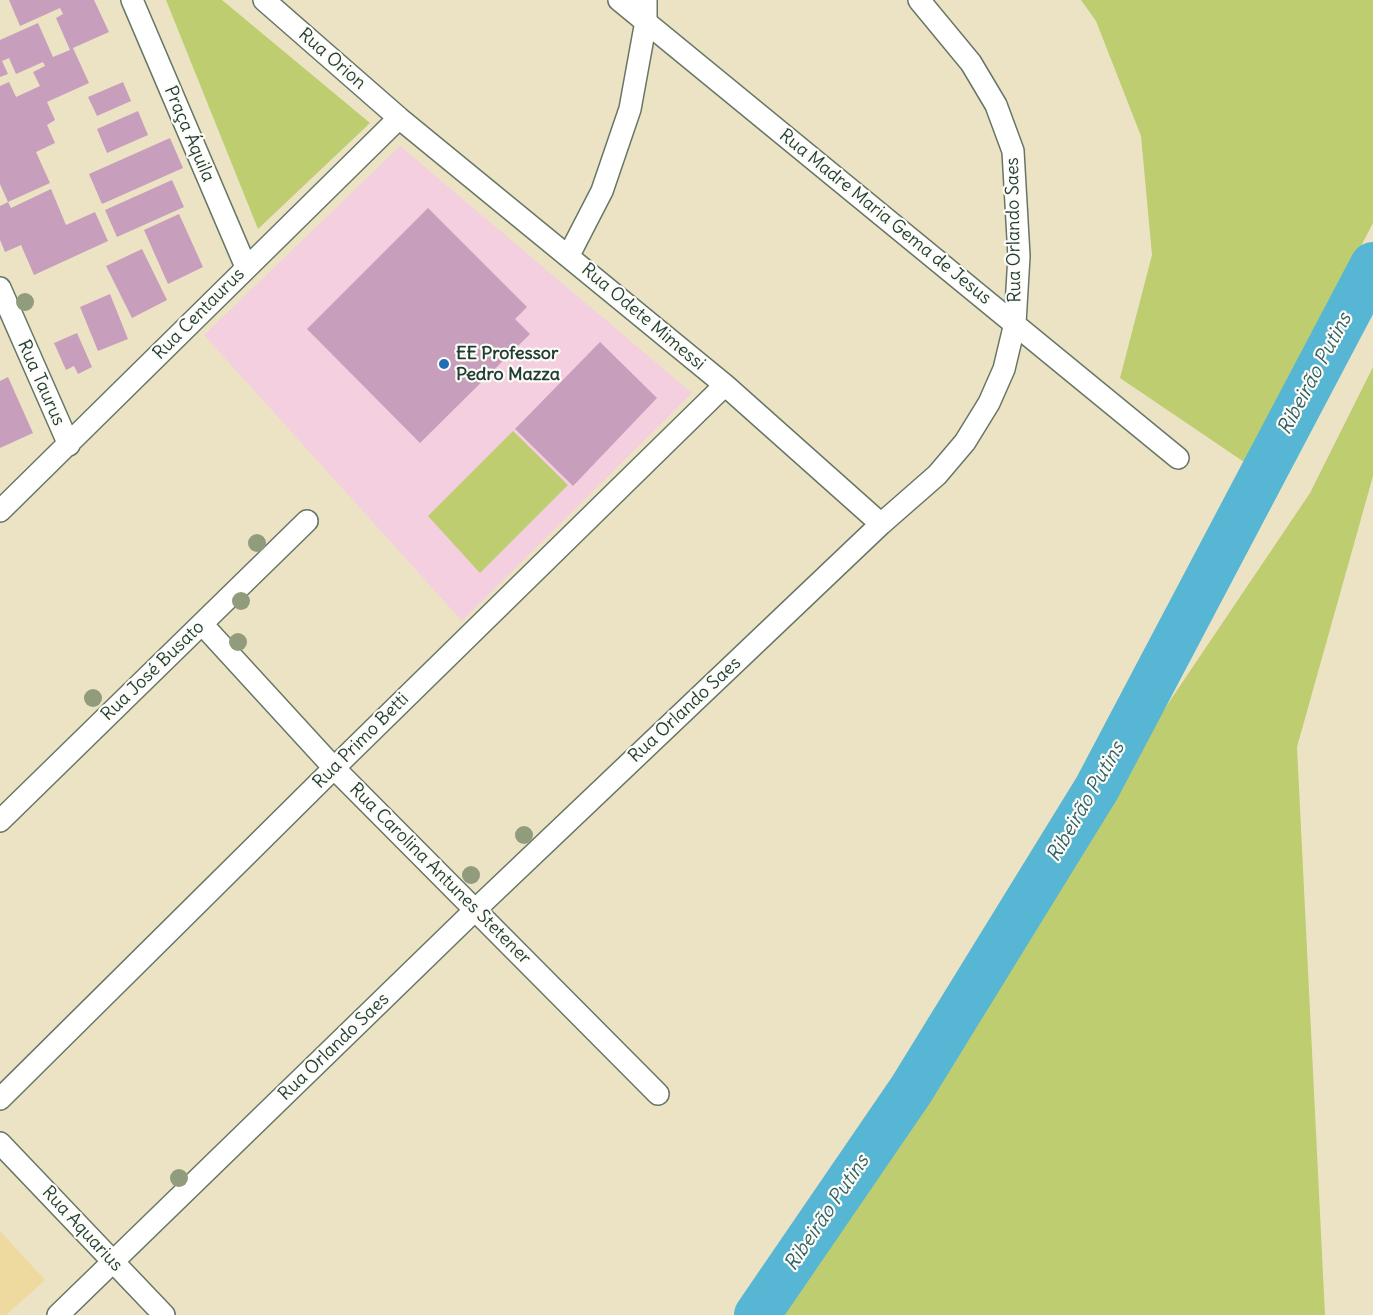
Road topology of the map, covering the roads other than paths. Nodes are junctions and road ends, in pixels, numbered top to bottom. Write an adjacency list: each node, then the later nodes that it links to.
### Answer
1 (132, 0): 8 (street, Praça Áquila)
2 (264, 0): 6 (street, Rua Orion)
3 (619, 0): 5 (street, Rua Madre Maria Gema de Jesus)
4 (919, 0): 10 (street, Rua Orlando Saes)
5 (646, 10): 7 (street); 10 (street, Rua Madre Maria Gema de Jesus)
6 (399, 118): 7 (street, Rua Odete Mimessi); 8 (street, Rua Centaurus)
7 (568, 255): 11 (street, Rua Odete Mimessi)
8 (246, 267): 12 (street, Rua Centaurus)
9 (0, 288): 12 (street, Rua Taurus)
10 (1016, 323): 13 (street, Rua Madre Maria Gema de Jesus); 16 (street, Rua Orlando Saes)
11 (725, 385): 16 (street, Rua Odete Mimessi); 18 (street, Rua Primo Betti)
12 (69, 445): 14 (street, Rua Centaurus)
13 (1178, 458)
14 (0, 511)
15 (307, 521): 17 (street, Rua José Busato)
16 (881, 524): 20 (street, Rua Orlando Saes)
17 (202, 624): 18 (street, Rua Carolina Antunes Stetener); 19 (street, Rua José Busato)
18 (334, 768): 20 (street, Rua Carolina Antunes Stetener); 22 (street, Rua Primo Betti)
19 (0, 821)
20 (475, 910): 21 (street, Rua Carolina Antunes Stetener); 24 (street, Rua Orlando Saes)
21 (658, 1094)
22 (0, 1099)
23 (0, 1143): 24 (street, Rua Aquarius)
24 (113, 1262): 25 (street, Rua Orlando Saes); 26 (street, Rua Aquarius)
25 (58, 1315)
26 (164, 1315)

